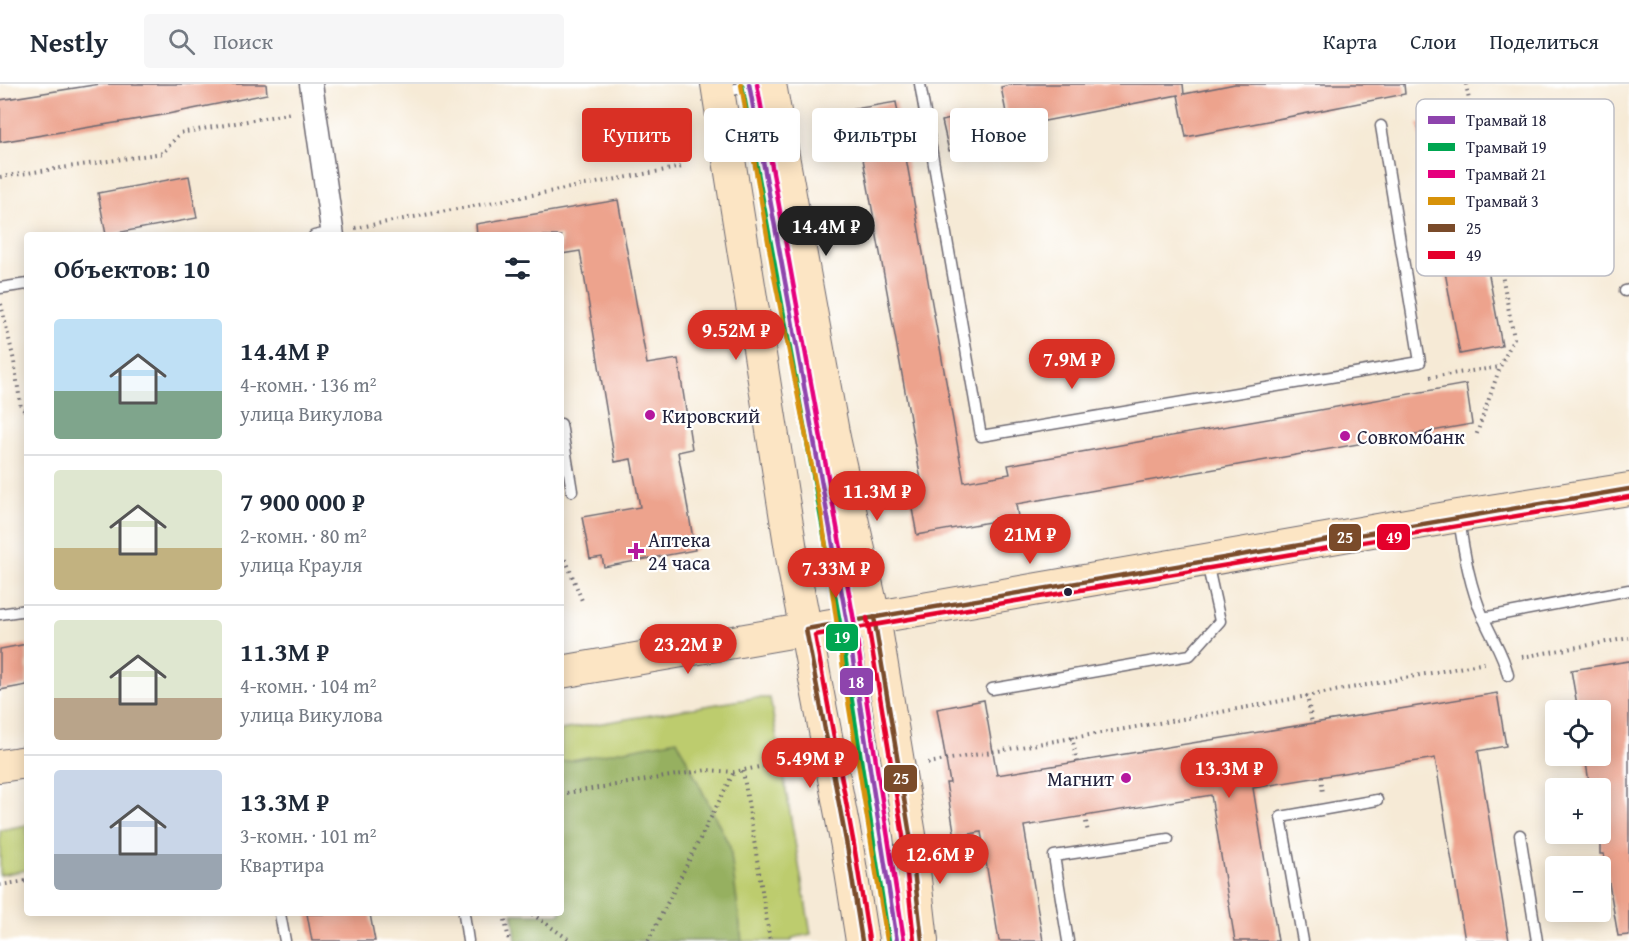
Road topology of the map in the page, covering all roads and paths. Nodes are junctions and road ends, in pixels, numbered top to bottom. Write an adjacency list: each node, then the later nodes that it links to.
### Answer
1 (311, 84): 12 (street)
2 (761, 84): 6 (lane)
3 (770, 84): 32 (street)
4 (920, 84): 9 (lane)
5 (1466, 84): 7 (path)
6 (718, 88): 34 (street)
7 (1469, 99)
8 (295, 113): 11 (path)
9 (1381, 126)
10 (682, 166): 13 (path)
11 (0, 177)
12 (327, 232)
13 (337, 232)
14 (1502, 276): 18 (path)
15 (24, 284): 16 (lane)
16 (0, 288)
17 (0, 297): 20 (path)
18 (1500, 367): 19 (path); 21 (path)
19 (1438, 375)
20 (24, 410)
21 (1476, 436)
22 (564, 442): 24 (lane)
23 (1629, 489): 25 (street)
24 (572, 491)
25 (1458, 516): 27 (street); 33 (lane)
26 (564, 559): 29 (path)
27 (1207, 560): 32 (street); 39 (lane)
28 (1629, 590): 33 (lane)
29 (583, 603)
30 (24, 610): 31 (lane)
31 (0, 614)
32 (874, 617): 34 (street); 71 (street)
33 (1483, 618): 36 (lane)
34 (806, 629): 37 (street); 70 (street)
35 (1629, 638): 36 (path)
36 (1505, 660): 38 (lane); 40 (path)
37 (564, 671)
38 (1508, 675)
39 (992, 689)
40 (1307, 695): 41 (path); 42 (path)
41 (1312, 723)
42 (1072, 737): 45 (path); 46 (path)
43 (789, 761): 48 (path)
44 (24, 762): 47 (street)
45 (1077, 762)
46 (928, 763)
47 (0, 766)
48 (743, 771): 49 (path); 69 (path)
49 (734, 772): 52 (path); 68 (path)
50 (1321, 777): 51 (path)
51 (1322, 787)
52 (564, 794)
53 (1377, 800): 73 (lane)
54 (1085, 816): 55 (path)
55 (1088, 832)
56 (1520, 836): 74 (lane)
57 (1168, 839): 72 (lane)
58 (24, 881): 59 (path)
59 (0, 885)
60 (280, 916): 64 (lane)
61 (464, 916): 65 (lane)
62 (504, 916): 66 (path)
63 (535, 916): 67 (path)
64 (285, 941)
65 (468, 941)
66 (509, 941)
67 (571, 941)
68 (648, 941)
69 (770, 941)
70 (862, 941)
71 (922, 941)
72 (1068, 941)
73 (1303, 941)
74 (1537, 941)

